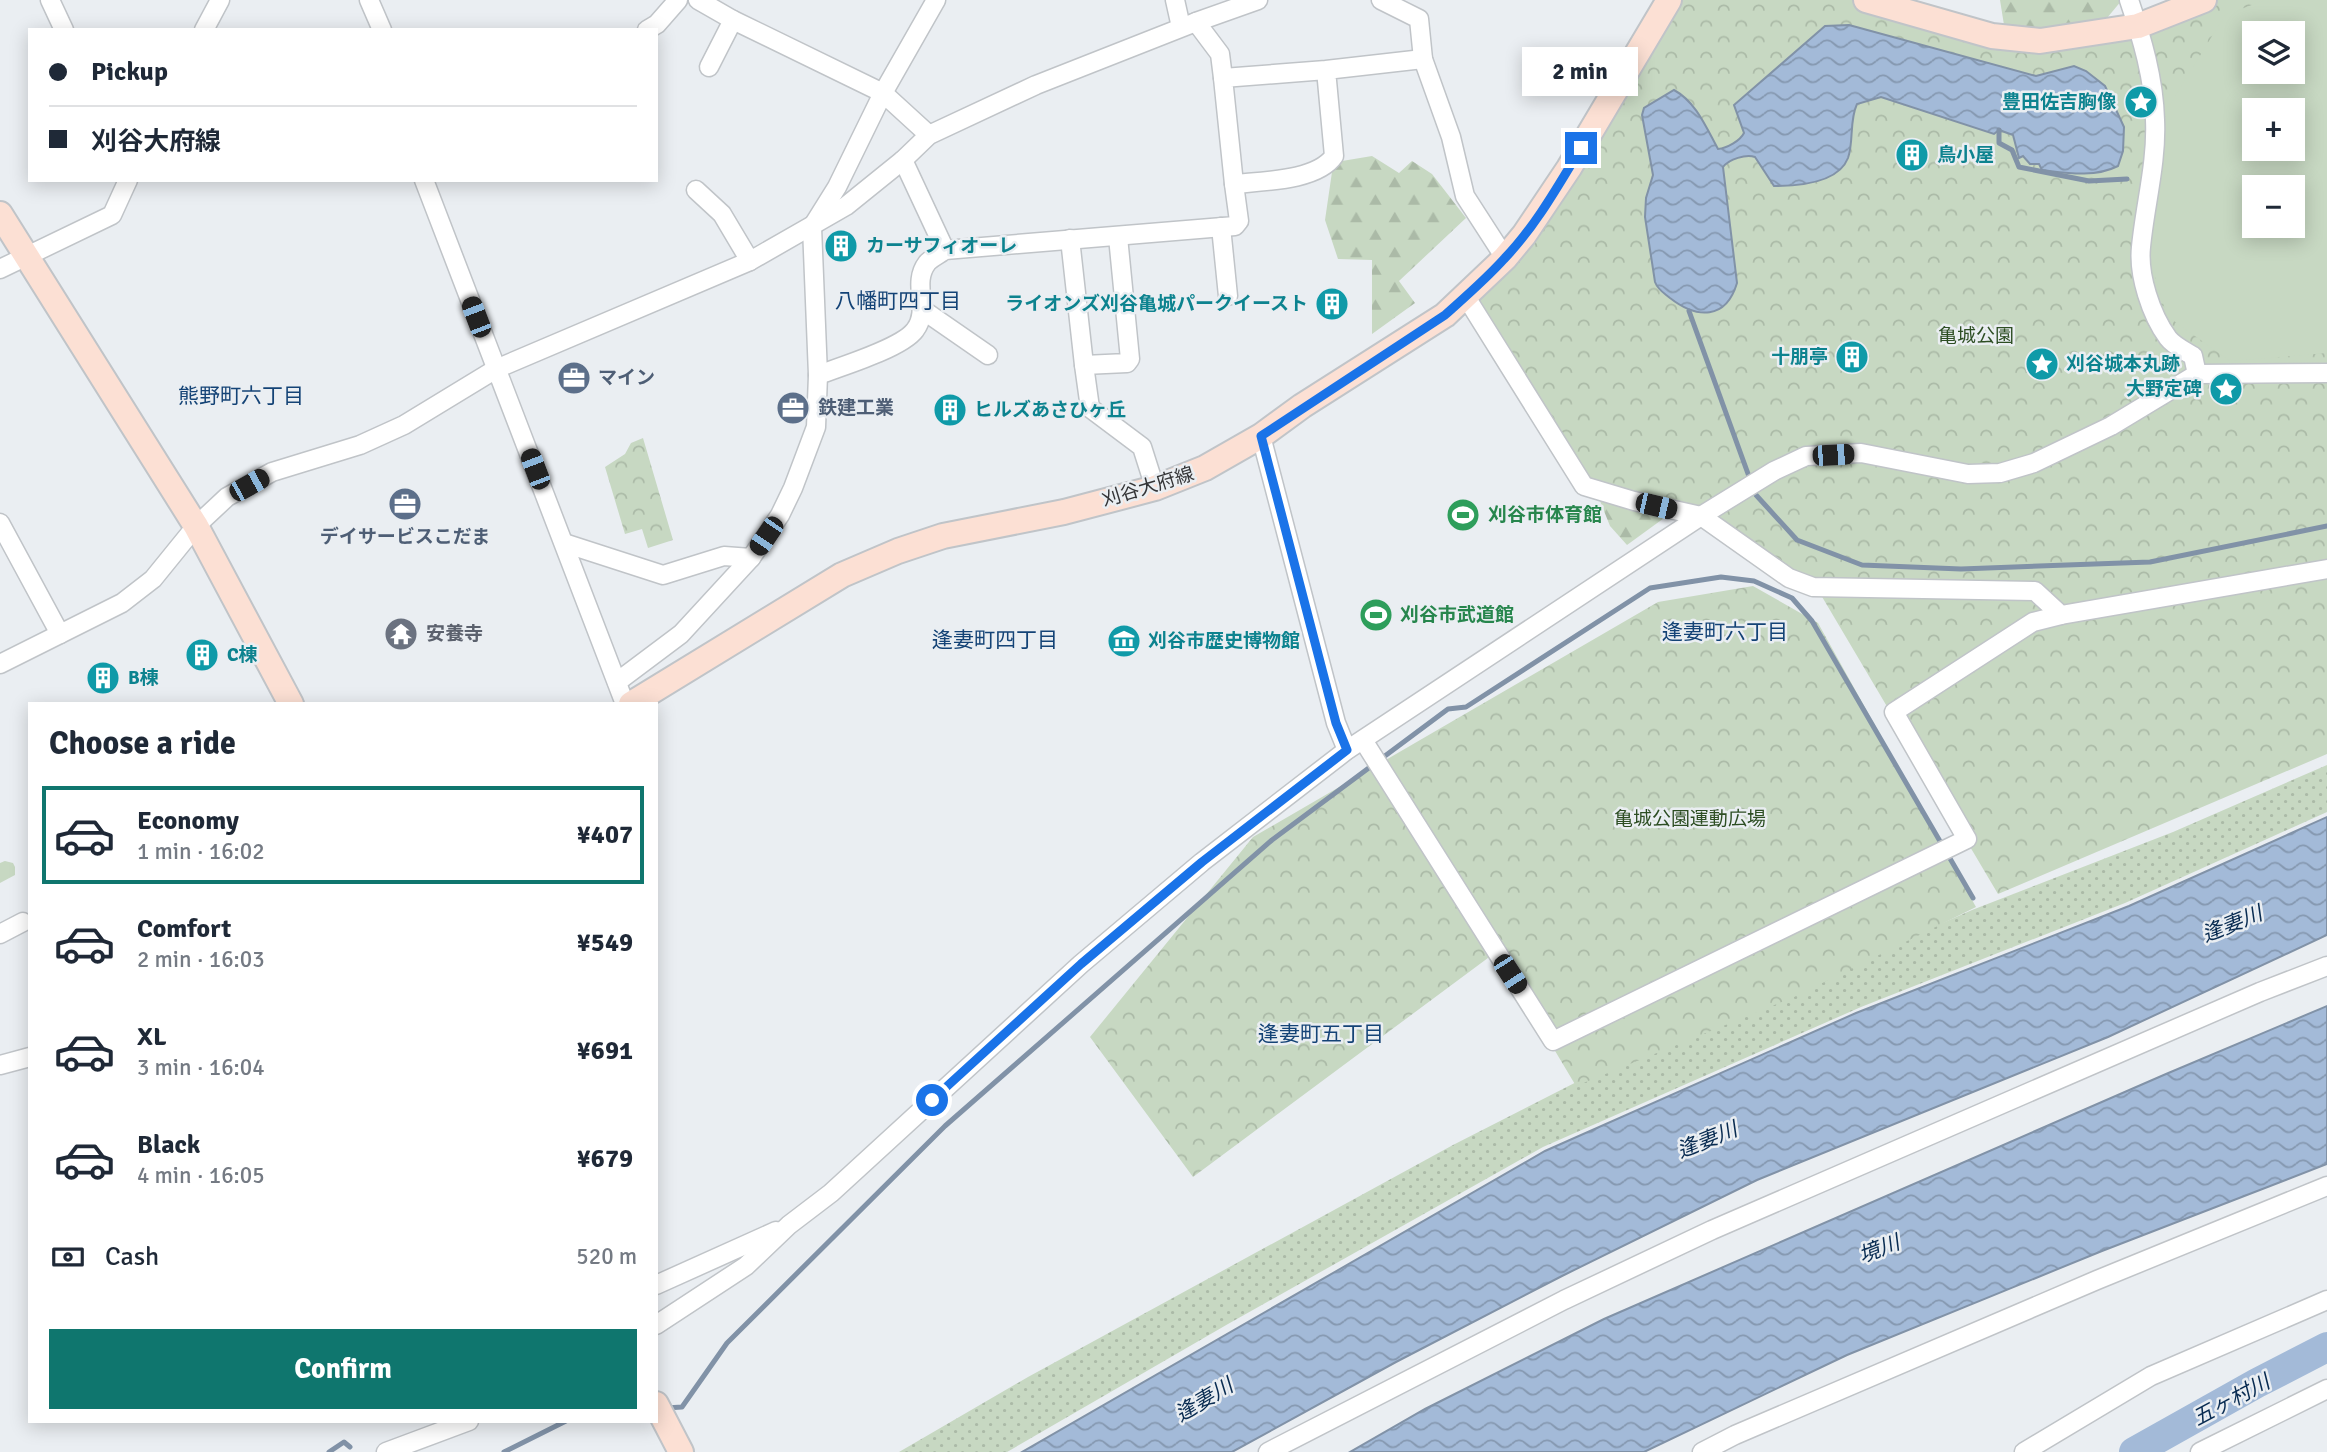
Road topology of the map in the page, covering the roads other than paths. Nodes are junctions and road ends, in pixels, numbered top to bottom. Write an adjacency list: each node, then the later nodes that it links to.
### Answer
1 (50, 0): 17 (street)
2 (220, 0): 18 (street)
3 (369, 0): 19 (street)
4 (678, 0): 20 (street)
5 (698, 0): 14 (street)
6 (936, 0): 25 (street)
7 (1175, 0): 15 (street)
8 (1258, 0): 15 (street)
9 (1381, 0): 21 (street)
10 (1670, 0): 39 (main road, 刈谷大府線)
11 (1866, 0): 16 (main road)
12 (2129, 0): 16 (street)
13 (2204, 0): 16 (main road)
14 (733, 20): 22 (street); 25 (street)
15 (1188, 24): 24 (street); 26 (street)
16 (2138, 26): 49 (street)
17 (63, 28)
18 (205, 28)
19 (381, 28)
20 (650, 28)
21 (1423, 59): 23 (street); 39 (street)
22 (709, 67)
23 (1326, 69): 24 (street); 30 (street)
24 (1223, 78): 30 (street)
25 (883, 93): 26 (street); 33 (street)
26 (929, 135): 27 (street)
27 (902, 160): 33 (street); 37 (street)
28 (127, 182): 38 (street)
29 (425, 182): 47 (street)
30 (1234, 184): 34 (street)
31 (695, 190): 40 (street)
32 (0, 214): 38 (main road)
33 (812, 227): 40 (street); 50 (street)
34 (1221, 228): 35 (street); 42 (street)
35 (1118, 237): 36 (street); 46 (street)
36 (1070, 239): 37 (street); 46 (street)
37 (945, 250): 44 (street)
38 (27, 256): 41 (street); 55 (main road)
39 (1505, 258): 43 (main road, 刈谷大府線)
40 (750, 261): 47 (street)
41 (0, 269)
42 (1228, 296)
43 (1465, 297): 51 (main road, 刈谷大府線); 53 (street)
44 (923, 310): 45 (street); 50 (street)
45 (988, 355)
46 (1084, 365): 52 (street)
47 (496, 369): 55 (street); 56 (street)
48 (2327, 373): 49 (street)
49 (2197, 374): 53 (street)
50 (818, 375): 57 (street)
51 (1261, 436): 52 (main road, 刈谷大府線); 67 (street)
52 (1155, 488): 65 (main road, 刈谷大府線)
53 (1701, 516): 59 (street); 66 (street)
54 (0, 523): 60 (street)
55 (196, 526): 60 (street); 63 (main road)
56 (564, 543): 57 (street); 62 (street)
57 (751, 558): 62 (street)
58 (2327, 569): 59 (street)
59 (2061, 615): 66 (street)
60 (60, 634): 61 (street)
61 (0, 664)
62 (617, 682): 64 (street)
63 (290, 702)
64 (624, 702)
65 (634, 702)
66 (1363, 740): 67 (street)
67 (1347, 750): 74 (street)
68 (23, 922): 69 (street)
69 (0, 934)
70 (2327, 966): 83 (street)
71 (28, 1058): 72 (street)
72 (0, 1065)
73 (2327, 1185): 84 (street)
74 (789, 1225): 75 (street); 77 (street)
75 (658, 1283)
76 (2327, 1300): 85 (street)
77 (658, 1324)
78 (2327, 1389): 86 (street)
79 (658, 1408): 82 (main road)
80 (455, 1425): 81 (street)
81 (386, 1452)
82 (681, 1452)
83 (1268, 1452)
84 (1702, 1452)
85 (2024, 1452)
86 (2200, 1452)

